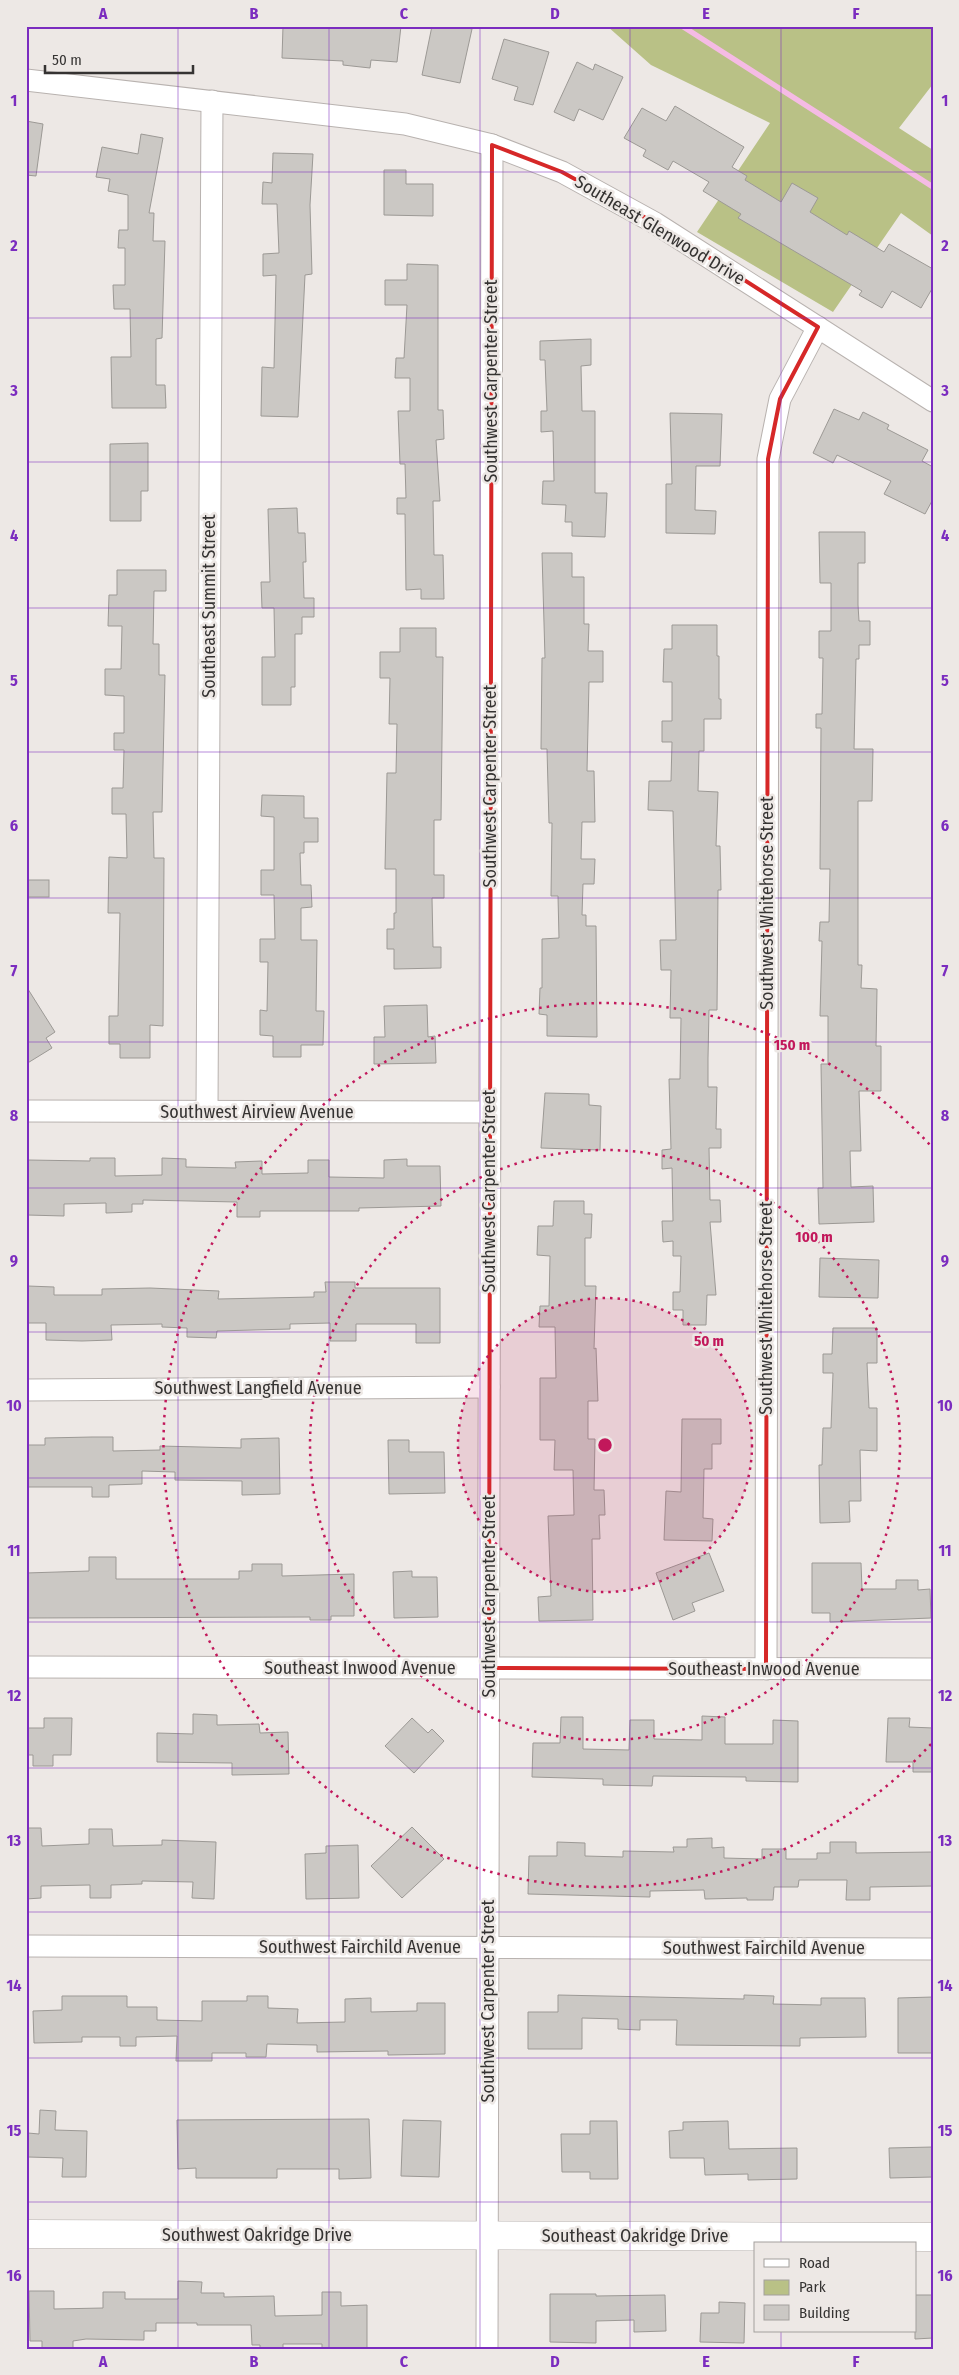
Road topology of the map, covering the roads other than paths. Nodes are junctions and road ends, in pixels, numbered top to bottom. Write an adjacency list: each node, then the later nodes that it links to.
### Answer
1 (26, 80): 2 (street, Southeast Glenwood Drive)
2 (212, 101): 3 (street, Southeast Glenwood Drive); 7 (street, Southeast Summit Street)
3 (492, 145): 4 (street, Southeast Glenwood Drive); 8 (street, Southwest Carpenter Street)
4 (818, 327): 5 (street, Southeast Glenwood Drive); 13 (street, Southwest Whitehorse Street)
5 (933, 401)
6 (26, 1111): 7 (street, Southwest Airview Avenue)
7 (207, 1111): 8 (street, Southwest Airview Avenue)
8 (488, 1112): 9 (street, Southwest Carpenter Street)
9 (489, 1387): 10 (street, Southwest Langfield Avenue); 12 (street, Southwest Carpenter Street)
10 (26, 1390)
11 (26, 1667): 12 (street, Southeast Inwood Avenue)
12 (489, 1668): 13 (street, Southeast Inwood Avenue); 16 (street, Southwest Carpenter Street)
13 (766, 1670): 14 (street, Southeast Inwood Avenue)
14 (933, 1670)
15 (26, 1946): 16 (street, Southwest Fairchild Avenue)
16 (487, 1948): 17 (street, Southwest Fairchild Avenue); 19 (street, Southwest Carpenter Street)
17 (933, 1949)
18 (26, 2234): 19 (street, Southwest Oakridge Drive)
19 (488, 2236): 20 (street, Southeast Oakridge Drive); 21 (street, Southwest Carpenter Street)
20 (933, 2237)
21 (487, 2349)

